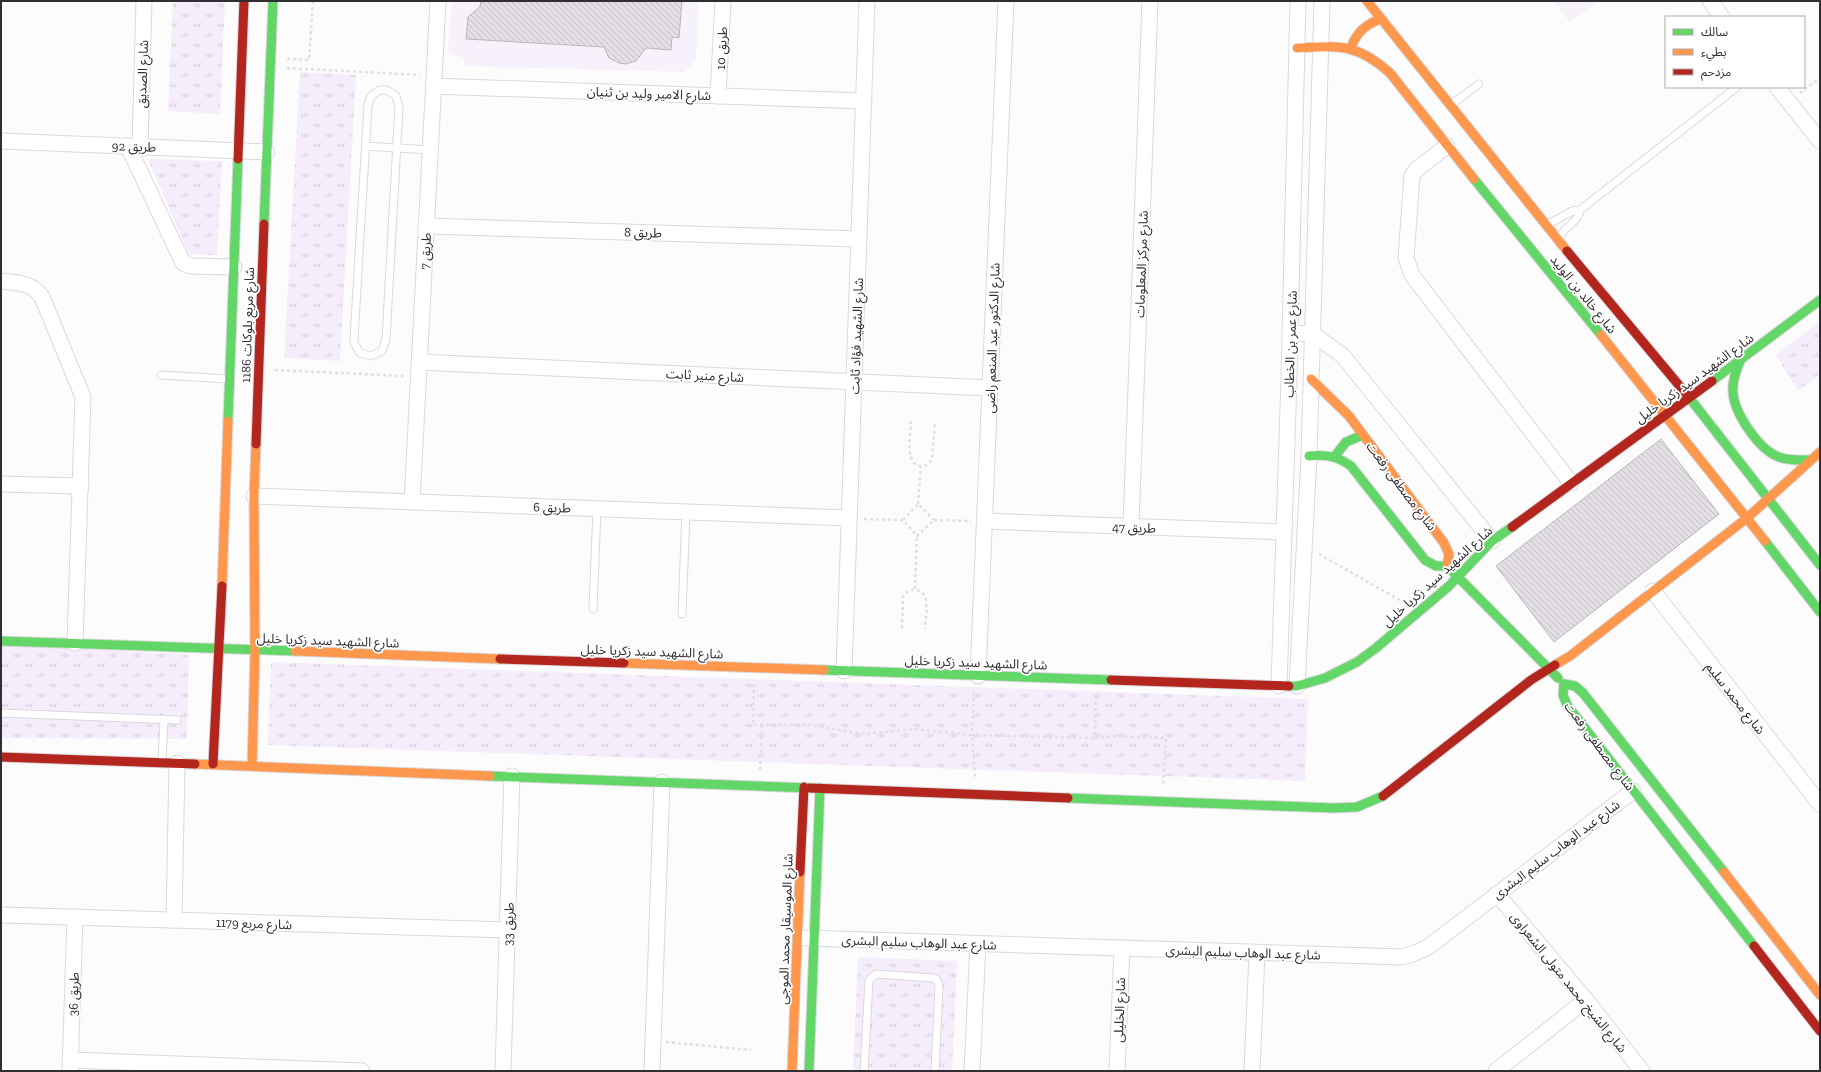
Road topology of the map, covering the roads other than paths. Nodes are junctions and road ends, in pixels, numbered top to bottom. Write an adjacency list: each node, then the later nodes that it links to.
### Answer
1 (132, 1): 2 (street)
2 (144, 1): 28 (street, شارع الصديق)
3 (244, 1): 32 (street, شارع مربع بلوكات 1186)
4 (273, 1): 34 (street, شارع مربع بلوكات 1186)
5 (438, 1): 19 (street, طريق 7)
6 (723, 1): 23 (street, طريق 10)
7 (867, 1): 24 (street, شارع الشهيد فؤاد ثابت)
8 (1006, 1): 52 (street, شارع الدكتور عبد المنعم راضى)
9 (1150, 1): 71 (street, شارع مركز المعلومات)
10 (1298, 1): 17 (street, شارع عمر بن الخطاب)
11 (1322, 1): 16 (street, شارع عمر بن الخطاب)
12 (1367, 1): 15 (street, شارع خالد بن الوليد)
13 (1710, 1): 14 (street)
14 (1721, 16)
15 (1380, 19): 18 (street); 25 (street, شارع خالد بن الوليد)
16 (1321, 46): 17 (street, شارع خالد بن الوليد); 18 (street, شارع خالد بن الوليد); 44 (street, شارع عمر بن الخطاب)
17 (1297, 48): 43 (street, شارع عمر بن الخطاب)
18 (1351, 48): 30 (street, شارع خالد بن الوليد)
19 (434, 81): 23 (street, شارع الامير وليد بن ثنيان); 33 (street, طريق 7)
20 (1479, 84): 25 (lane)
21 (1736, 88): 35 (lane)
22 (1778, 88): 27 (street)
23 (718, 96): 24 (street, شارع الامير وليد بن ثنيان)
24 (864, 100): 38 (street, شارع الشهيد فؤاد ثابت)
25 (1450, 106): 36 (street, شارع خالد بن الوليد)
26 (1, 141): 28 (street, طريق 92)
27 (1820, 141)
28 (134, 146): 32 (street, طريق 92); 40 (street)
29 (365, 146): 31 (lane); 31 (lane); 31 (lane)
30 (1447, 146): 54 (street, شارع خالد بن الوليد); 60 (street)
31 (397, 148): 33 (lane)
32 (239, 150): 34 (street, طريق 92); 40 (street, شارع مربع بلوكات 1186)
33 (430, 150): 37 (street, طريق 7)
34 (267, 152): 63 (street, شارع مربع بلوكات 1186)
35 (1580, 210): 36 (lane); 39 (lane)
36 (1545, 224): 39 (street, شارع خالد بن الوليد)
37 (426, 226): 38 (street, طريق 8); 46 (street, طريق 7)
38 (859, 239): 51 (street, شارع الشهيد فؤاد ثابت)
39 (1559, 241): 53 (street, شارع خالد بن الوليد)
40 (234, 267): 49 (street, شارع مربع بلوكات 1186)
41 (1, 281): 62 (street)
42 (1820, 300): 45 (street, شارع الشهيد سيد زكريا خليل)
43 (1290, 333): 44 (street); 48 (street, شارع عمر بن الخطاب)
44 (1313, 334): 50 (street, شارع عمر بن الخطاب); 73 (street)
45 (1741, 359): 53 (street, شارع الشهيد سيد زكريا خليل); 59 (street)
46 (419, 370): 51 (street, شارع منير ثابت); 65 (street, طريق 7)
47 (161, 375): 49 (lane)
48 (1289, 378): 50 (street); 72 (street, شارع عمر بن الخطاب)
49 (230, 379): 83 (street, شارع مربع بلوكات 1186)
50 (1311, 379): 55 (street, شارع مصطفى رفعت); 57 (street, شارع عمر بن الخطاب)
51 (854, 382): 52 (street, شارع منير ثابت); 68 (street, شارع الشهيد فؤاد ثابت)
52 (990, 388): 70 (street, شارع الدكتور عبد المنعم راضى)
53 (1689, 397): 54 (street, شارع الشهيد سيد زكريا خليل); 64 (street, شارع خالد بن الوليد)
54 (1666, 415): 60 (street, شارع الشهيد سيد زكريا خليل); 69 (street, شارع خالد بن الوليد)
55 (1363, 435): 58 (street); 75 (street, شارع مصطفى رفعت)
56 (1820, 452): 59 (street)
57 (1309, 456): 58 (street); 90 (street, شارع عمر بن الخطاب)
58 (1336, 456): 75 (street, شارع مصطفى رفعت)
59 (1810, 460): 64 (street)
60 (1571, 483): 73 (street, شارع الشهيد سيد زكريا خليل)
61 (1, 484): 62 (street)
62 (81, 486): 82 (street)
63 (254, 496): 65 (street, طريق 6); 84 (street, شارع مربع بلوكات 1186)
64 (1768, 498): 69 (street); 74 (street, شارع خالد بن الوليد)
65 (412, 502): 66 (street, طريق 6)
66 (597, 509): 67 (street, طريق 6); 78 (lane)
67 (686, 512): 68 (street, طريق 6); 80 (lane)
68 (849, 518): 86 (street, شارع الشهيد فؤاد ثابت)
69 (1747, 518): 77 (street); 79 (street, شارع خالد بن الوليد)
70 (985, 521): 71 (street, طريق 47); 87 (street, شارع الدكتور عبد المنعم راضى)
71 (1131, 526): 72 (street, طريق 47)
72 (1284, 532): 89 (street, شارع عمر بن الخطاب)
73 (1492, 541): 76 (street, شارع الشهيد سيد زكريا خليل)
74 (1820, 565)
75 (1448, 566): 76 (street)
76 (1458, 576): 85 (street); 90 (street, شارع الشهيد سيد زكريا خليل)
77 (1653, 591): 85 (street); 104 (street, شارع محمد سليم)
78 (593, 609)
79 (1820, 612)
80 (682, 614)
81 (1, 641): 82 (street, شارع الشهيد سيد زكريا خليل)
82 (75, 643): 83 (street, شارع الشهيد سيد زكريا خليل)
83 (220, 649): 84 (street, شارع الشهيد سيد زكريا خليل); 97 (street, شارع مربع بلوكات 1186)
84 (255, 650): 86 (street, شارع الشهيد سيد زكريا خليل); 98 (street, شارع مربع بلوكات 1186)
85 (1549, 668): 88 (street); 102 (street)
86 (844, 671): 87 (street, شارع الشهيد سيد زكريا خليل)
87 (976, 676): 89 (street, شارع الشهيد سيد زكريا خليل)
88 (1564, 684): 103 (street, شارع مصطفى رفعت); 115 (street, شارع مصطفى رفعت)
89 (1279, 686): 90 (street, شارع الشهيد سيد زكريا خليل)
90 (1296, 686)
91 (1, 713): 92 (lane)
92 (164, 719): 93 (lane); 95 (lane)
93 (177, 720)
94 (1, 757): 95 (street)
95 (162, 763): 96 (street)
96 (177, 763): 97 (street); 108 (street)
97 (213, 764): 98 (street)
98 (252, 766): 99 (street)
99 (512, 776): 100 (street); 109 (street, طريق 33)
100 (662, 782): 101 (street); 121 (street)
101 (804, 787): 102 (street); 110 (street, شارع الموسيقار محمد الموجى)
102 (820, 788): 111 (street)
103 (1634, 791): 105 (street, شارع عبد الوهاب سليم البشرى); 117 (street, شارع مصطفى رفعت)
104 (1820, 804)
105 (1497, 894): 114 (street, شارع عبد الوهاب سليم البشرى); 116 (street, شارع الشيخ محمد متولى الشعراوى)
106 (1, 915): 107 (street, شارع مربع 1179)
107 (75, 917): 108 (street, شارع مربع 1179); 118 (street, طريق 36)
108 (174, 920): 109 (street, شارع مربع 1179)
109 (508, 930): 120 (street, طريق 33)
110 (798, 938): 111 (street, شارع عبد الوهاب سليم البشرى); 122 (street, شارع الموسيقار محمد الموجى)
111 (814, 939): 112 (street, شارع عبد الوهاب سليم البشرى); 123 (street)
112 (978, 944): 113 (street, شارع عبد الوهاب سليم البشرى); 126 (street)
113 (1122, 948): 114 (street, شارع عبد الوهاب سليم البشرى); 127 (street, شارع الخليلى)
114 (1256, 953): 128 (street)
115 (1820, 994)
116 (1586, 1000): 129 (street); 130 (street, شارع الشيخ محمد متولى الشعراوى)
117 (1820, 1031)
118 (70, 1066): 119 (street)
119 (362, 1071)
120 (503, 1071)
121 (652, 1071)
122 (792, 1071)
123 (809, 1071)
124 (864, 1071): 125 (lane)
125 (935, 1071)
126 (972, 1071)
127 (1117, 1071)
128 (1252, 1071)
129 (1496, 1071)
130 (1642, 1071)

